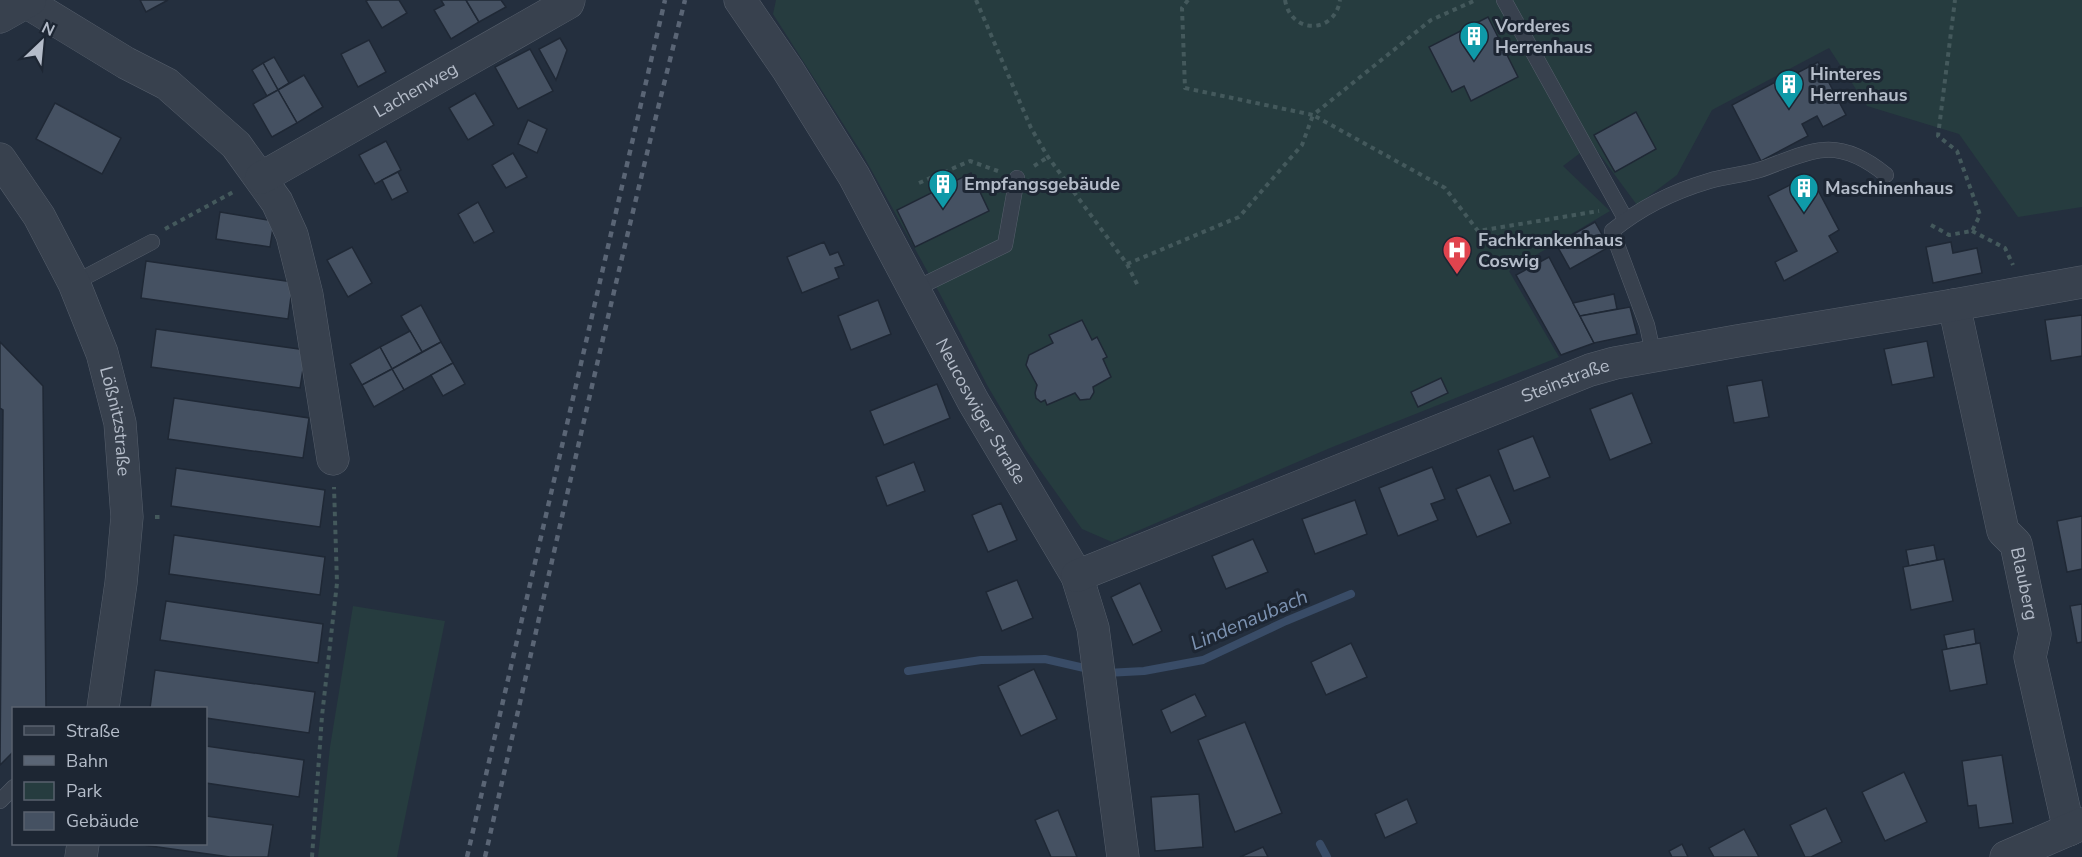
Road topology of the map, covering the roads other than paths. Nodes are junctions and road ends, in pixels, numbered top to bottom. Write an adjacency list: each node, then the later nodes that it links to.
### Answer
1 (569, 0): 7 (street, Lachenweg)
2 (740, 0): 13 (street, Neucoswiger Straße)
3 (1504, 0): 9 (lane)
4 (19, 6): 7 (street)
5 (0, 159): 12 (street, Lößnitzstraße)
6 (1887, 175): 9 (lane)
7 (261, 178): 16 (street)
8 (1017, 178): 13 (lane)
9 (1626, 220): 15 (lane)
10 (152, 242): 12 (lane)
11 (2082, 282): 14 (street, Steinstraße)
12 (74, 283): 18 (street, Lößnitzstraße)
13 (915, 289): 17 (street, Neucoswiger Straße)
14 (1954, 306): 15 (street, Steinstraße); 21 (street, Blauberg)
15 (1653, 357): 17 (street, Steinstraße)
16 (333, 459)
17 (1077, 576): 22 (street, Neucoswiger Straße)
18 (103, 707)
19 (12, 789): 20 (lane)
20 (0, 801)
21 (2076, 827): 23 (street, Blauberg)
22 (1123, 857)
23 (2006, 857)

